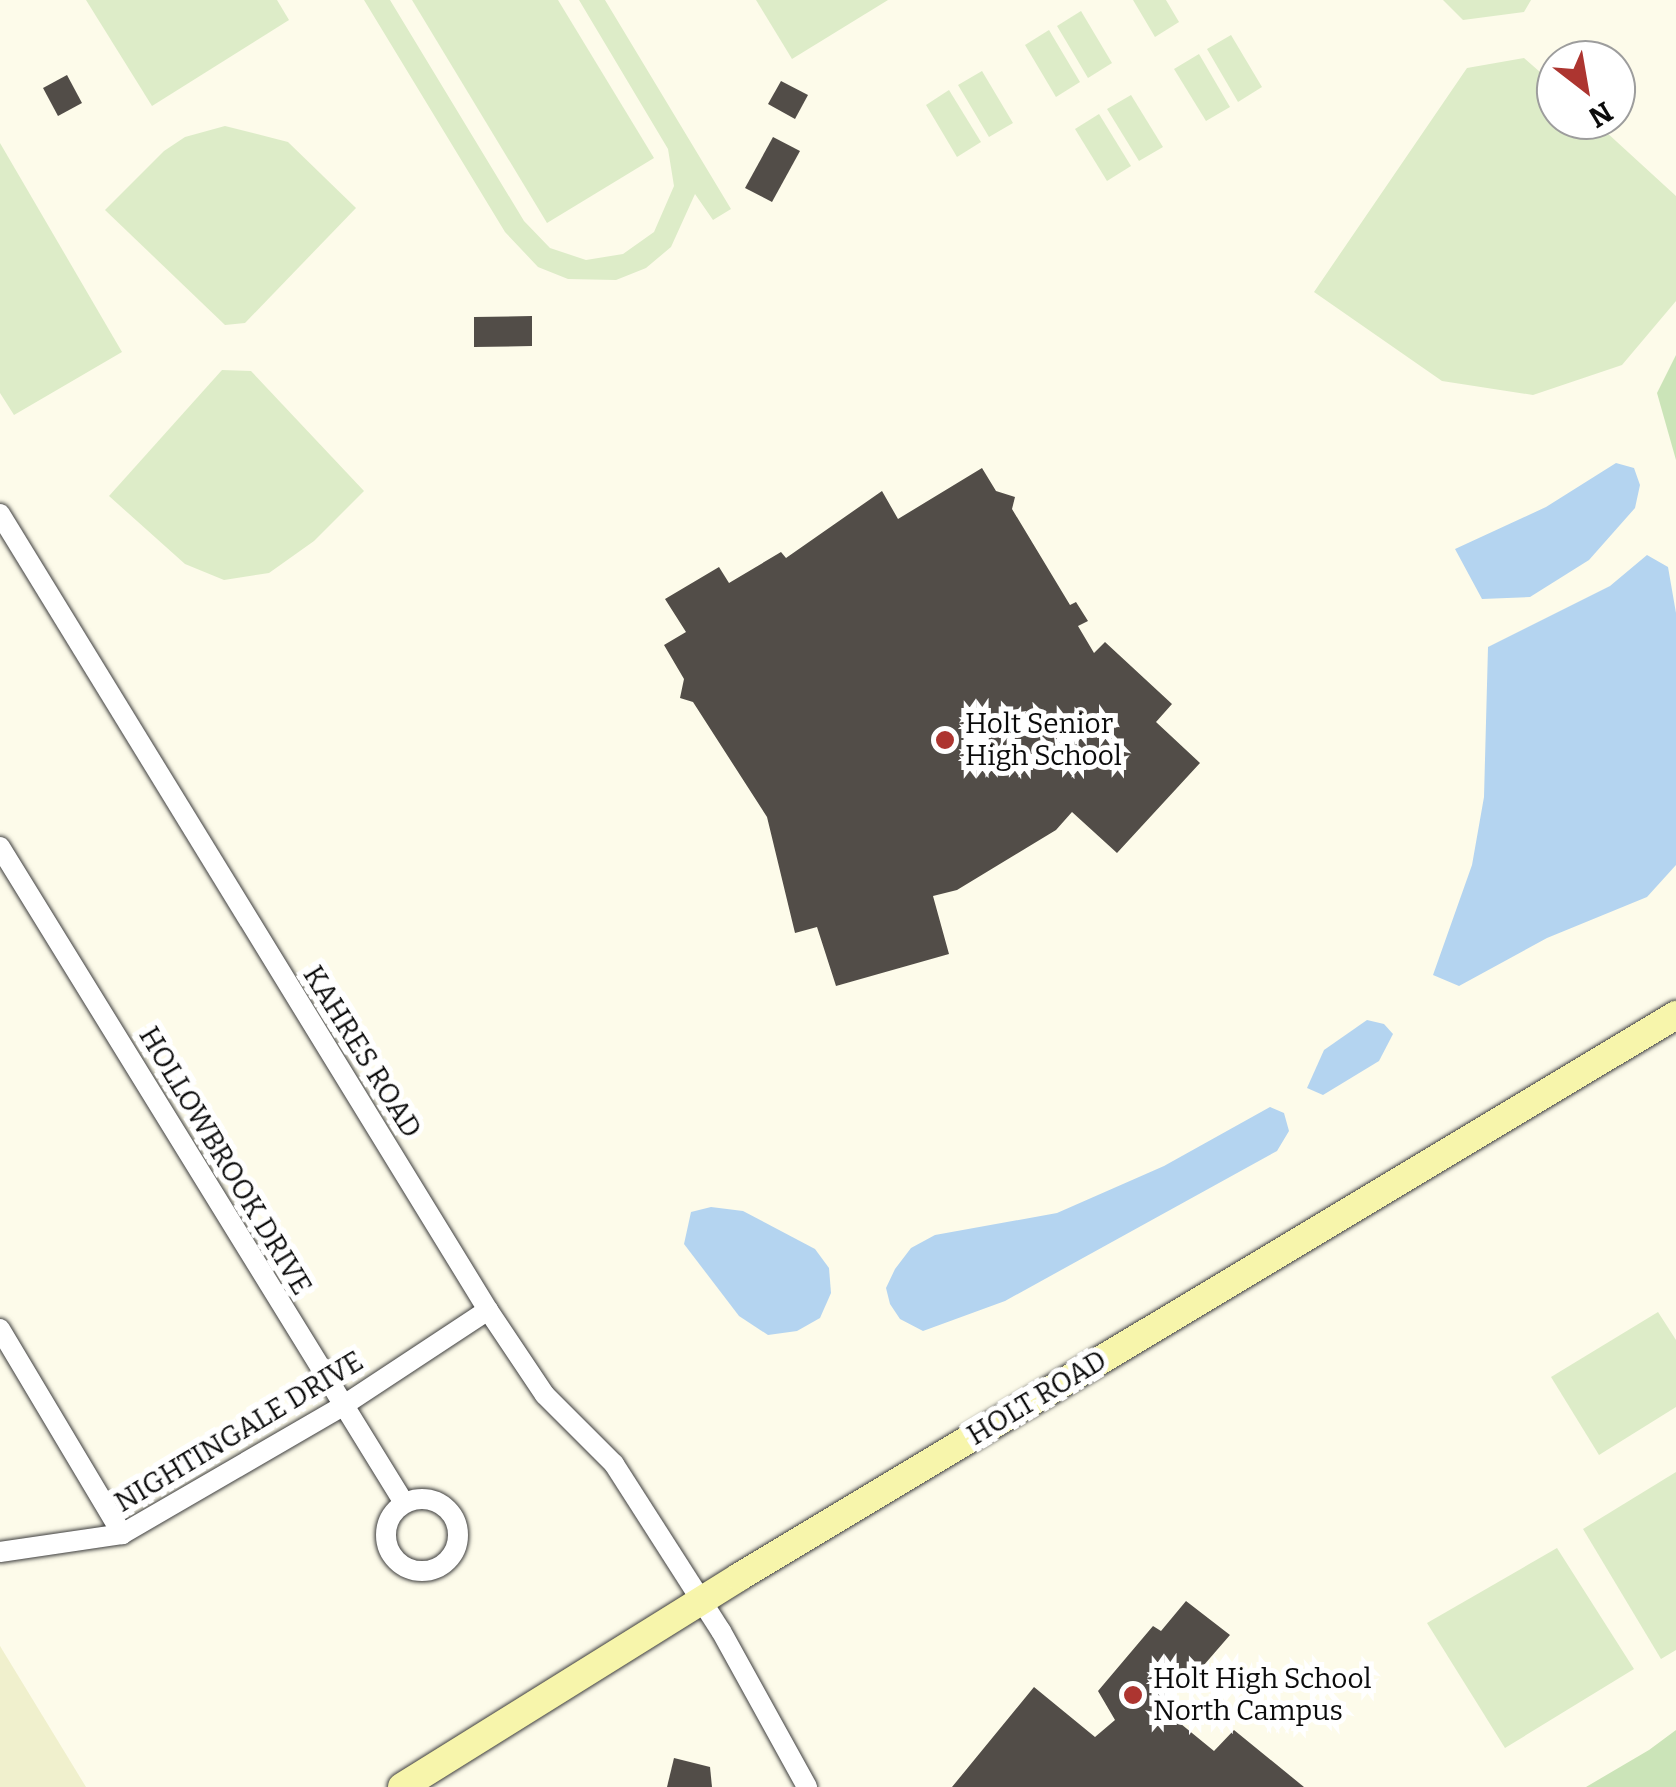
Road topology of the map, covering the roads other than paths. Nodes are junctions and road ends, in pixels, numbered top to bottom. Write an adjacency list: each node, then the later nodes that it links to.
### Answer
1 (0, 514): 4 (street, KAHRES ROAD)
2 (0, 847): 6 (street, HOLLOWBROOK DRIVE)
3 (1676, 1015): 10 (main road, HOLT ROAD)
4 (488, 1310): 6 (street, NIGHTINGALE DRIVE); 10 (street, KAHRES ROAD)
5 (0, 1329): 8 (street)
6 (342, 1407): 7 (street, HOLLOWBROOK DRIVE); 8 (street, NIGHTINGALE DRIVE)
7 (404, 1504)
8 (122, 1534): 9 (street, NIGHTINGALE DRIVE)
9 (0, 1552)
10 (702, 1600): 11 (main road, HOLT ROAD); 12 (street, KAHRES ROAD)
11 (402, 1787)
12 (807, 1787)

